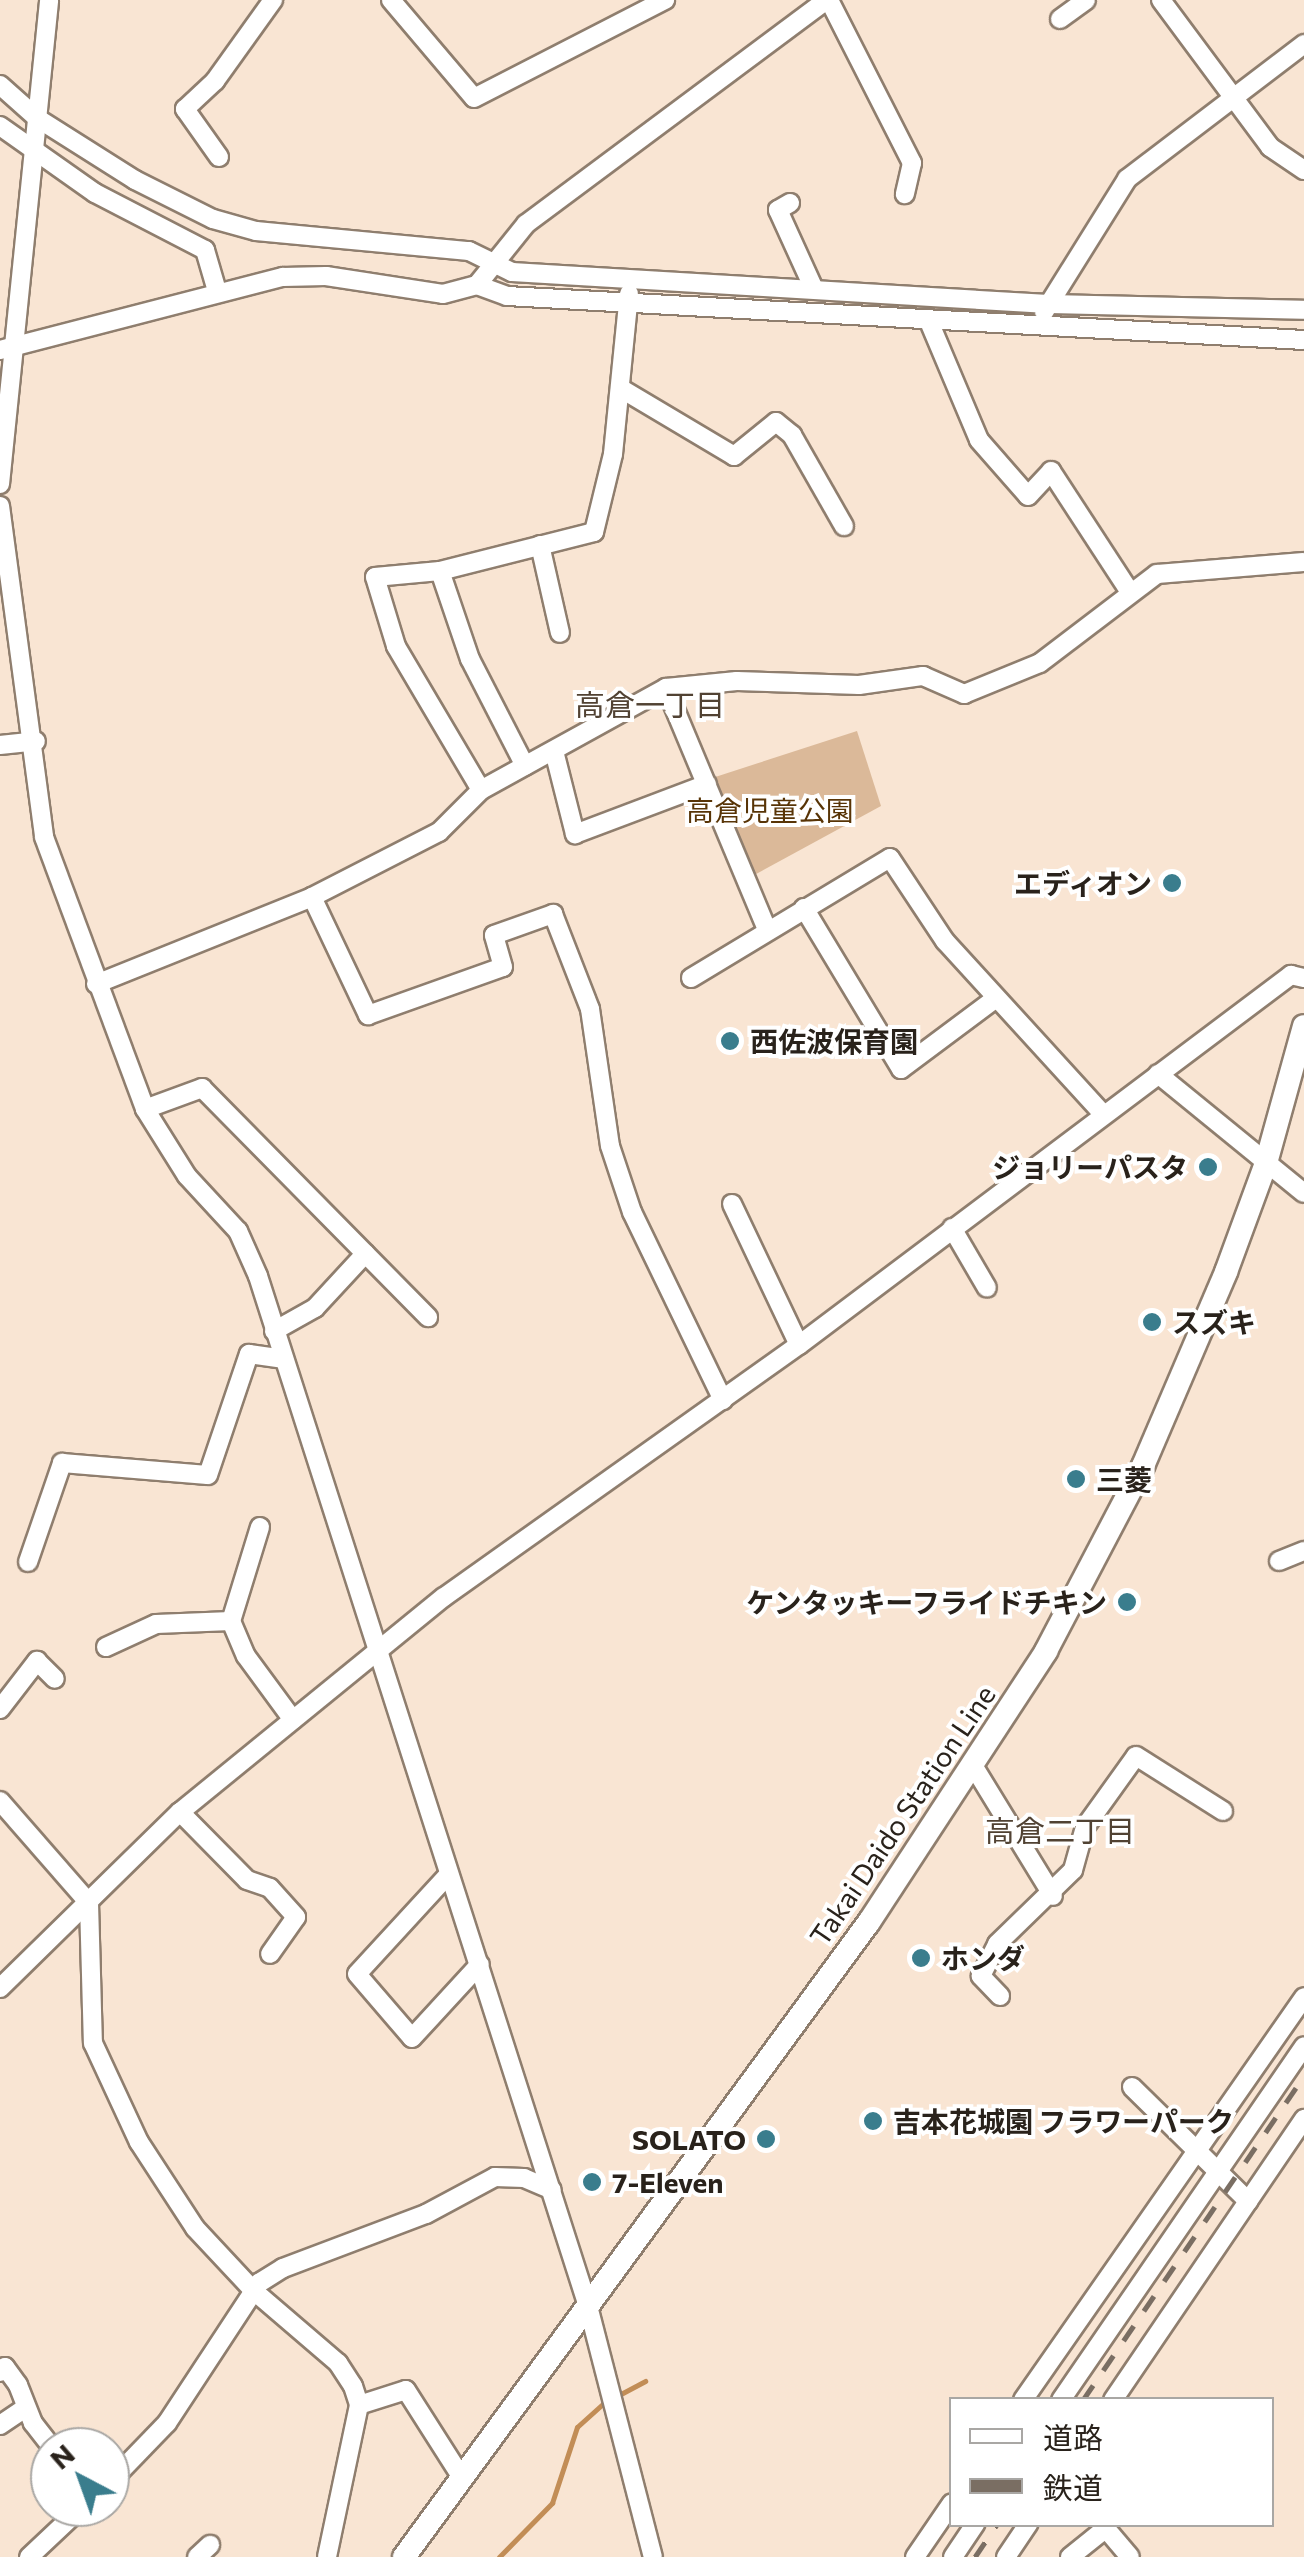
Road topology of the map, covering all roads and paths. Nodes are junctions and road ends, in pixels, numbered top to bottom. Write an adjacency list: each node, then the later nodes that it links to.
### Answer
1 (50, 0): 12 (street)
2 (273, 0): 15 (street)
3 (391, 0): 4 (street)
4 (666, 0)
5 (828, 0): 17 (street); 19 (street)
6 (1086, 0): 8 (street)
7 (1162, 0): 11 (street)
8 (1060, 19)
9 (1304, 44): 11 (street)
10 (0, 85): 12 (street)
11 (1232, 98): 16 (street); 25 (street)
12 (37, 118): 14 (street); 19 (street)
13 (0, 126): 14 (street)
14 (32, 154): 23 (street); 30 (street)
15 (218, 157)
16 (1304, 170)
17 (905, 194)
18 (790, 203): 22 (street)
19 (496, 263): 20 (street); 21 (street)
20 (630, 279): 22 (street); 24 (street)
21 (478, 285): 23 (street); 24 (street)
22 (814, 289): 25 (street)
23 (218, 291): 30 (street)
24 (629, 303): 27 (street); 31 (street)
25 (1048, 304): 26 (street); 28 (street)
26 (1304, 310)
27 (928, 319): 28 (street); 38 (street)
28 (1038, 326): 29 (street)
29 (1304, 340)
30 (6, 349): 32 (street)
31 (620, 388): 34 (street); 35 (street)
32 (0, 484)
33 (0, 506): 41 (street)
34 (844, 526)
35 (540, 545): 37 (street); 39 (street)
36 (1304, 562): 38 (street)
37 (440, 571): 44 (street); 46 (street)
38 (1130, 592): 40 (street)
39 (560, 633)
40 (666, 688): 43 (street); 45 (street)
41 (36, 741): 42 (street); 52 (street)
42 (0, 745)
43 (554, 751): 44 (street); 45 (street)
44 (526, 766): 46 (street)
45 (708, 784): 49 (street)
46 (481, 790): 47 (street)
47 (312, 897): 52 (street); 68 (street)
48 (804, 908): 49 (street); 53 (street); 53 (street)
49 (767, 930): 50 (street)
50 (691, 978)
51 (1304, 978): 55 (street)
52 (96, 984): 56 (street)
53 (995, 999): 57 (street)
54 (1304, 1026): 58 (main road, Takai Daido Station Line)
55 (1158, 1074): 57 (street); 58 (street)
56 (145, 1109): 62 (street); 65 (street)
57 (1103, 1114): 61 (street)
58 (1266, 1164): 59 (street); 79 (main road, Takai Daido Station Line)
59 (1304, 1194)
60 (732, 1204): 66 (street)
61 (952, 1228): 63 (street); 66 (street)
62 (365, 1254): 64 (street); 65 (street)
63 (987, 1288)
64 (428, 1317)
65 (274, 1331): 67 (street)
66 (799, 1345): 68 (street)
67 (283, 1359): 72 (street); 75 (street)
68 (723, 1400): 75 (street)
69 (260, 1527): 73 (street)
70 (1304, 1551): 71 (street)
71 (1279, 1561)
72 (28, 1562)
73 (231, 1621): 74 (street); 78 (street)
74 (106, 1647)
75 (382, 1650): 78 (street); 83 (street)
76 (55, 1679): 77 (street)
77 (0, 1709)
78 (292, 1720): 82 (street)
79 (974, 1768): 84 (street); 99 (main road, Takai Daido Station Line)
80 (0, 1801): 85 (street)
81 (1223, 1811): 84 (street)
82 (180, 1812): 85 (street); 86 (street)
83 (448, 1874): 87 (street); 87 (street)
84 (1052, 1896): 89 (street)
85 (89, 1903): 88 (street); 98 (street)
86 (270, 1954)
87 (480, 1964): 96 (street)
88 (0, 1988)
89 (1000, 1996)
90 (1304, 1998): 94 (street)
91 (1304, 2046): 95 (street)
92 (1132, 2087): 94 (street)
93 (1304, 2120): 97 (street)
94 (1199, 2148): 95 (street); 101 (street)
95 (1216, 2172): 97 (street); 102 (street)
96 (552, 2190): 98 (street); 99 (street)
97 (1248, 2201): 103 (street)
98 (254, 2291): 104 (street); 108 (street)
99 (588, 2306): 109 (main road, Takai Daido Station Line); 118 (street)
100 (0, 2372): 105 (street)
101 (1025, 2397)
102 (1063, 2397)
103 (1115, 2397)
104 (359, 2405): 109 (street); 116 (street)
105 (25, 2408): 106 (street); 107 (street)
106 (0, 2425)
107 (38, 2427)
108 (130, 2461)
109 (462, 2478): 117 (main road, Takai Daido Station Line)
110 (949, 2507): 119 (street)
111 (61, 2527): 115 (street)
112 (974, 2527): 120 (street)
113 (1026, 2527): 121 (street)
114 (1103, 2527): 122 (street); 123 (street)
115 (29, 2557)
116 (327, 2557)
117 (404, 2557)
118 (653, 2557)
119 (914, 2557)
120 (953, 2557)
121 (1006, 2557)
122 (1070, 2557)
123 (1130, 2557)

